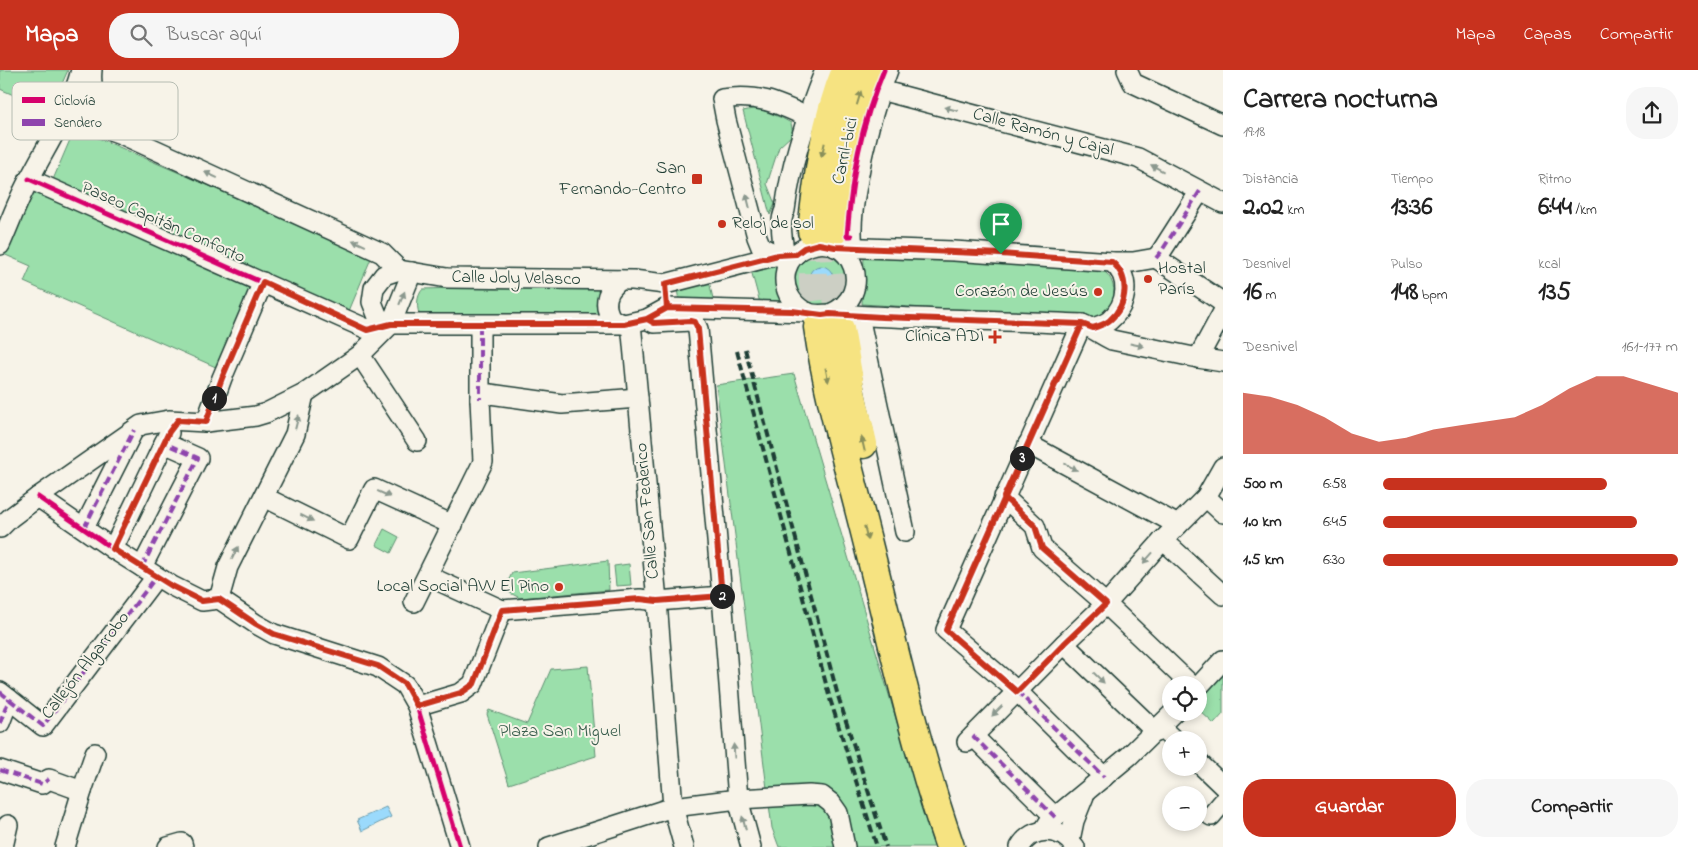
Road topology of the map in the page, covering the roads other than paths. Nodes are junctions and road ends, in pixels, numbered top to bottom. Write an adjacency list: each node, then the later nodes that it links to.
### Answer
1 (81, 70): 7 (street)
2 (825, 70): 8 (street)
3 (846, 70): 16 (highway, one-way to 16)
4 (888, 70): 6 (street)
5 (1127, 70): 9 (street)
6 (875, 80): 13 (street, Calle Ramón y Cajal, one-way to 6); 16 (highway)
7 (77, 82)
8 (807, 117): 16 (street); 16 (street, one-way to 8)
9 (1222, 121)
10 (51, 140): 12 (street)
11 (134, 140): 19 (street, one-way to 11)
12 (29, 179): 15 (street); 21 (street, Paseo Capitán Conforto)
13 (1200, 191): 14 (street, Calle Ramón y Cajal); 17 (street)
14 (1223, 202)
15 (0, 245)
16 (809, 248): 18 (street); 22 (street); 26 (street); 26 (street)
17 (1156, 258): 18 (street); 23 (street)
18 (1112, 262): 30 (street)
19 (406, 271): 20 (street, Calle Joly Velasco); 28 (street, one-way to 19); 28 (street)
20 (620, 280): 22 (street); 27 (street)
21 (263, 282): 28 (street, Paseo Capitán Conforto); 38 (street)
22 (665, 284): 24 (street)
23 (1223, 304)
24 (667, 308): 26 (street); 27 (street)
25 (1223, 312): 32 (street)
26 (831, 320): 30 (street); 53 (street); 97 (highway, one-way to 97); 98 (highway, one-way to 26)
27 (634, 322): 29 (street); 36 (street, Calle San Federico); 59 (street)
28 (391, 324): 29 (street); 31 (street)
29 (480, 325): 35 (street)
30 (1087, 326): 32 (street, one-way to 32); 42 (street)
31 (360, 355): 34 (street); 40 (street)
32 (1198, 358): 33 (street)
33 (1223, 362)
34 (304, 394): 38 (street); 45 (street, one-way to 34)
35 (485, 397): 36 (street); 49 (street)
36 (638, 398): 61 (street, Calle San Federico)
37 (178, 420): 38 (street); 39 (street); 41 (street)
38 (206, 422)
39 (134, 430): 44 (street); 52 (street)
40 (417, 441)
41 (164, 443): 55 (street); 56 (street)
42 (1028, 444): 46 (street); 50 (street, one-way to 50)
43 (1223, 467): 47 (street)
44 (38, 497): 51 (street); 52 (street)
45 (264, 497): 49 (street, one-way to 49); 60 (street, one-way to 45)
46 (1004, 497): 63 (street); 69 (street)
47 (1206, 497): 48 (street); 50 (street)
48 (1223, 513)
49 (453, 525): 57 (street)
50 (1178, 525): 54 (street)
51 (0, 528)
52 (84, 528): 55 (street)
53 (905, 532)
54 (1163, 540): 58 (street); 63 (street, one-way to 63)
55 (113, 549): 56 (street)
56 (149, 572): 60 (street); 70 (street, Callejón Algarrobo)
57 (428, 576): 62 (street); 64 (street)
58 (1223, 595)
59 (722, 596): 61 (street); 83 (street, one-way to 59)
60 (219, 599): 71 (street)
61 (657, 601): 64 (street); 84 (street, Calle San Federico)
62 (414, 602)
63 (1106, 604): 65 (street); 67 (street)
64 (502, 610): 71 (street)
65 (1064, 644): 69 (street); 74 (street, one-way to 74)
66 (1223, 660): 68 (street)
67 (1182, 676)
68 (1207, 677)
69 (1017, 692): 79 (street); 85 (street, one-way to 85)
70 (5, 695): 72 (street, Callejón Algarrobo)
71 (417, 706): 92 (street)
72 (1, 719)
73 (1166, 721): 74 (street)
74 (1158, 729): 75 (street); 79 (street)
75 (1162, 732)
76 (95, 753): 81 (street)
77 (0, 770): 81 (street)
78 (1207, 771): 80 (street)
79 (1104, 778): 82 (street)
80 (1223, 786)
81 (82, 791): 89 (street)
82 (1086, 793): 85 (street); 87 (street)
83 (738, 799): 84 (street); 95 (street, one-way to 83); 96 (street)
84 (673, 807): 93 (street); 94 (street, Calle San Federico)
85 (1050, 824): 87 (street); 99 (street)
86 (8, 825): 88 (street)
87 (1072, 844)
88 (3, 847)
89 (65, 847)
90 (168, 847): 91 (street)
91 (184, 847)
92 (460, 847)
93 (549, 847)
94 (684, 847)
95 (751, 847)
96 (845, 847)
97 (950, 847)
98 (967, 847)
99 (1020, 847)

